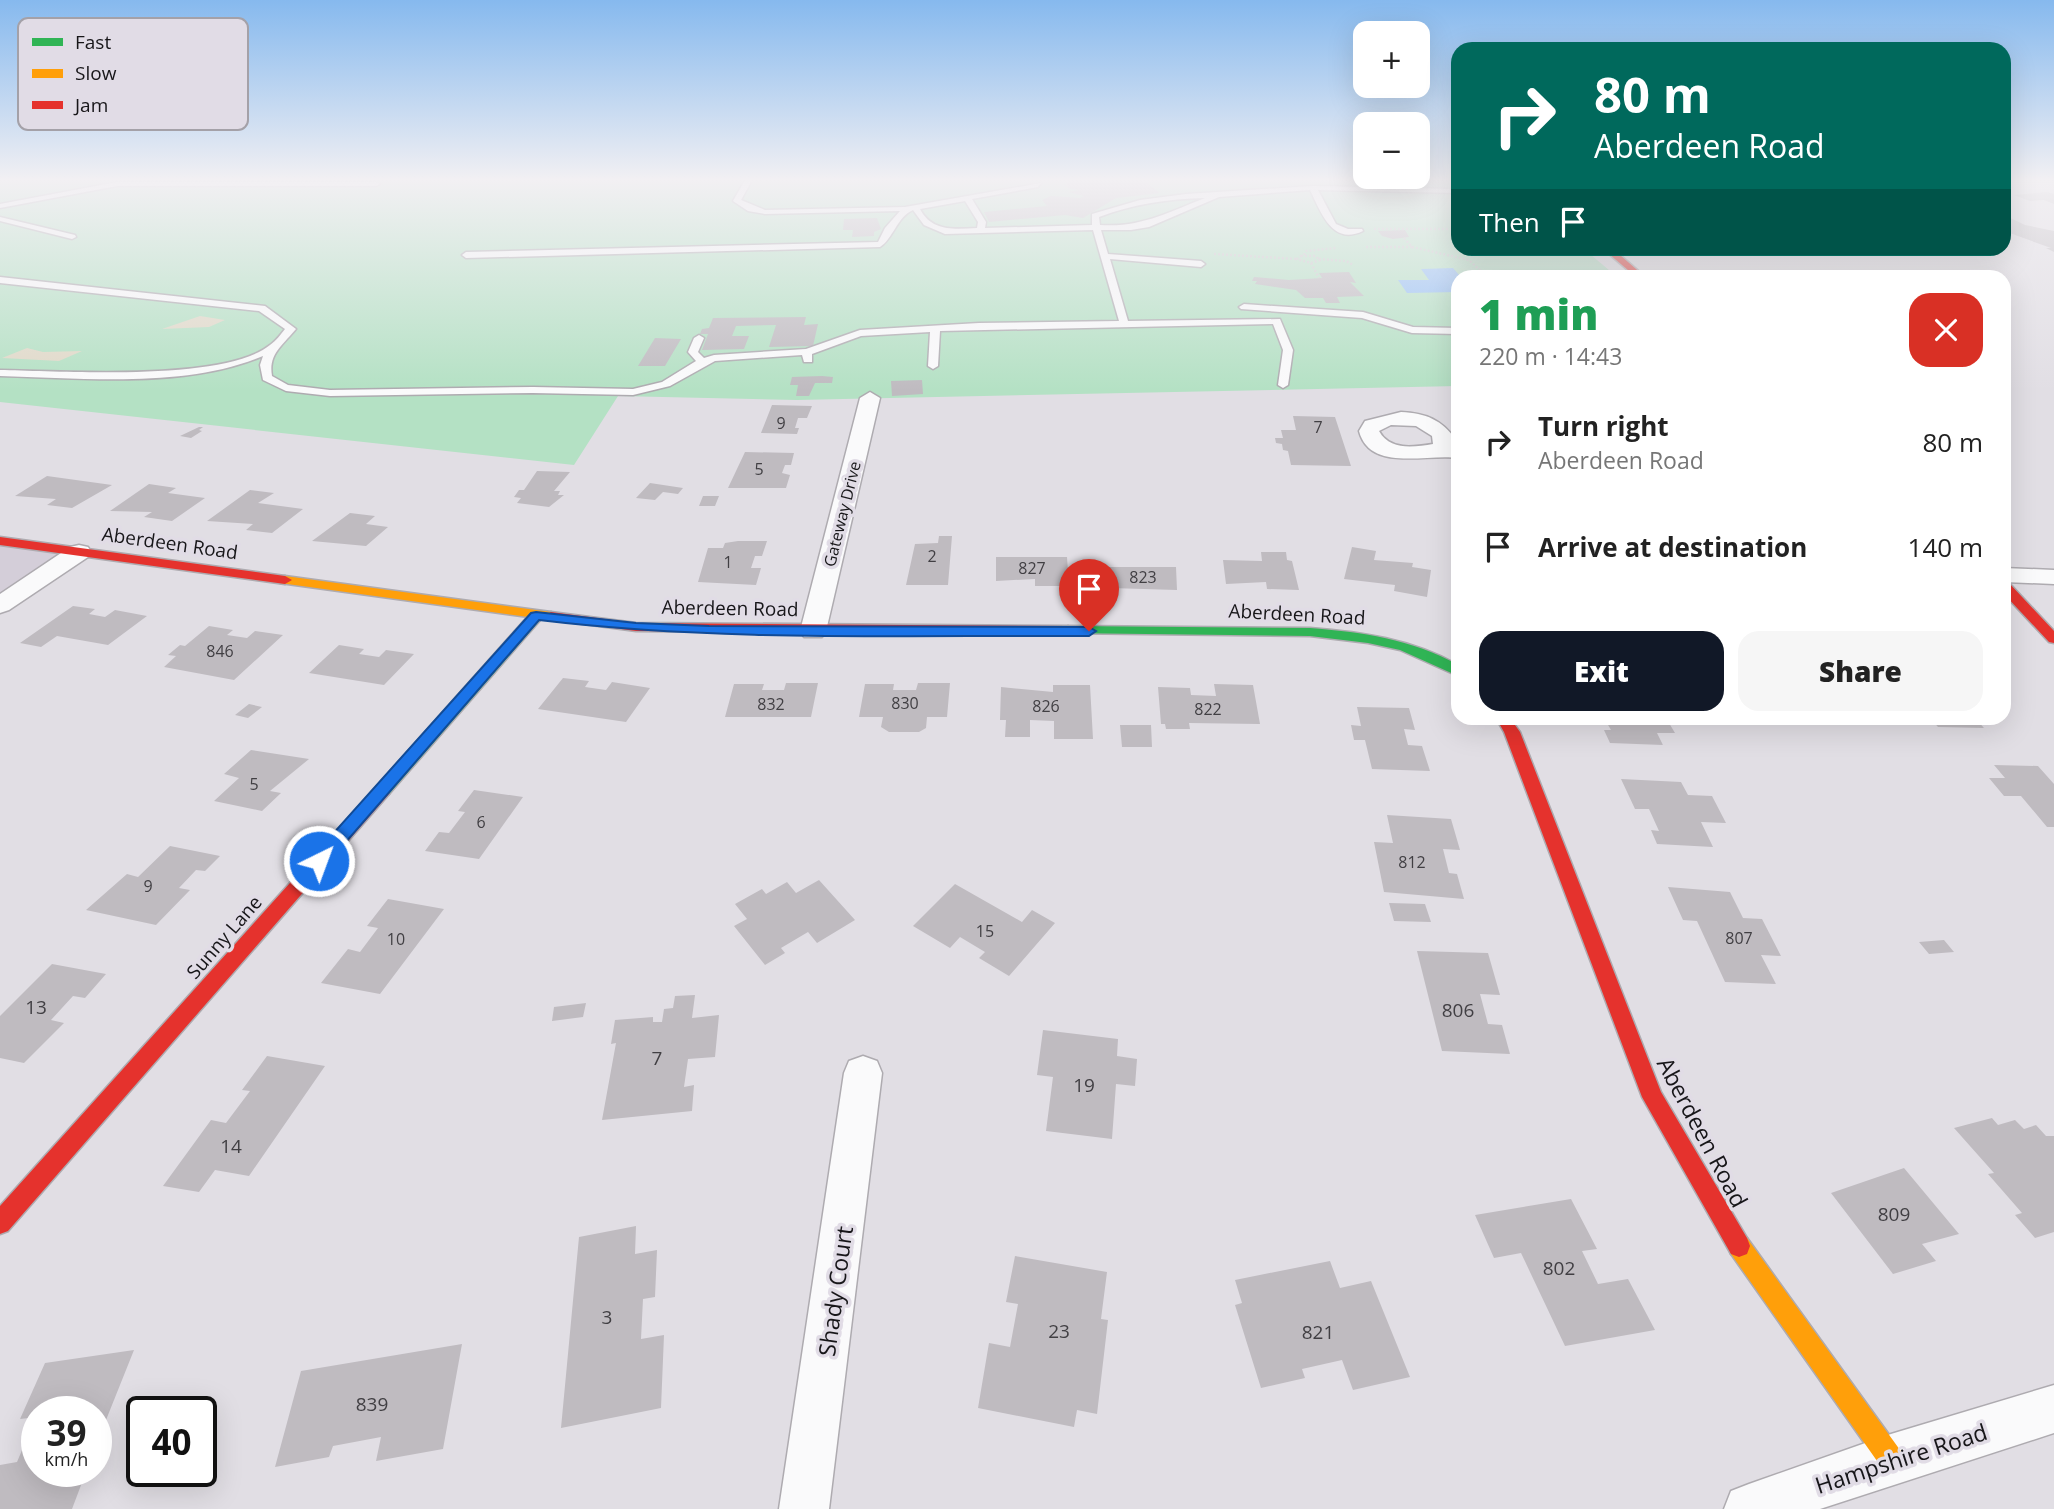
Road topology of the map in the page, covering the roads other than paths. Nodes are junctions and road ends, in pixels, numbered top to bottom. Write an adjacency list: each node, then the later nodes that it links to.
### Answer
1 (638, 250): 3 (lane)
2 (1105, 250): 4 (lane)
3 (466, 255)
4 (1107, 256): 6 (lane); 10 (lane)
5 (1616, 256): 7 (street)
6 (1200, 264)
7 (1633, 270)
8 (0, 280): 14 (lane)
9 (1244, 307): 12 (lane)
10 (1124, 322): 11 (lane); 18 (lane)
11 (935, 331): 15 (lane); 16 (lane)
12 (1451, 331)
13 (699, 338): 15 (lane)
14 (271, 349): 15 (lane); 17 (lane)
15 (702, 362)
16 (933, 366)
17 (0, 373)
18 (1283, 385)
19 (870, 398): 27 (street, Gateway Drive)
20 (0, 541): 21 (street, Aberdeen Road)
21 (79, 552): 25 (street); 26 (street, Aberdeen Road)
22 (2011, 575): 23 (street)
23 (2054, 576)
24 (2011, 593): 28 (street)
25 (0, 605)
26 (536, 616): 27 (street, Aberdeen Road); 32 (street, Sunny Lane)
27 (813, 631): 29 (street, Aberdeen Road)
28 (2054, 639)
29 (1451, 668)
30 (1508, 725): 34 (street, Aberdeen Road)
31 (863, 1073): 35 (street, Shady Court)
32 (0, 1223)
33 (2054, 1409): 34 (street, Hampshire Road)
34 (1891, 1459): 36 (street, Hampshire Road)
35 (804, 1509)
36 (1749, 1509)

